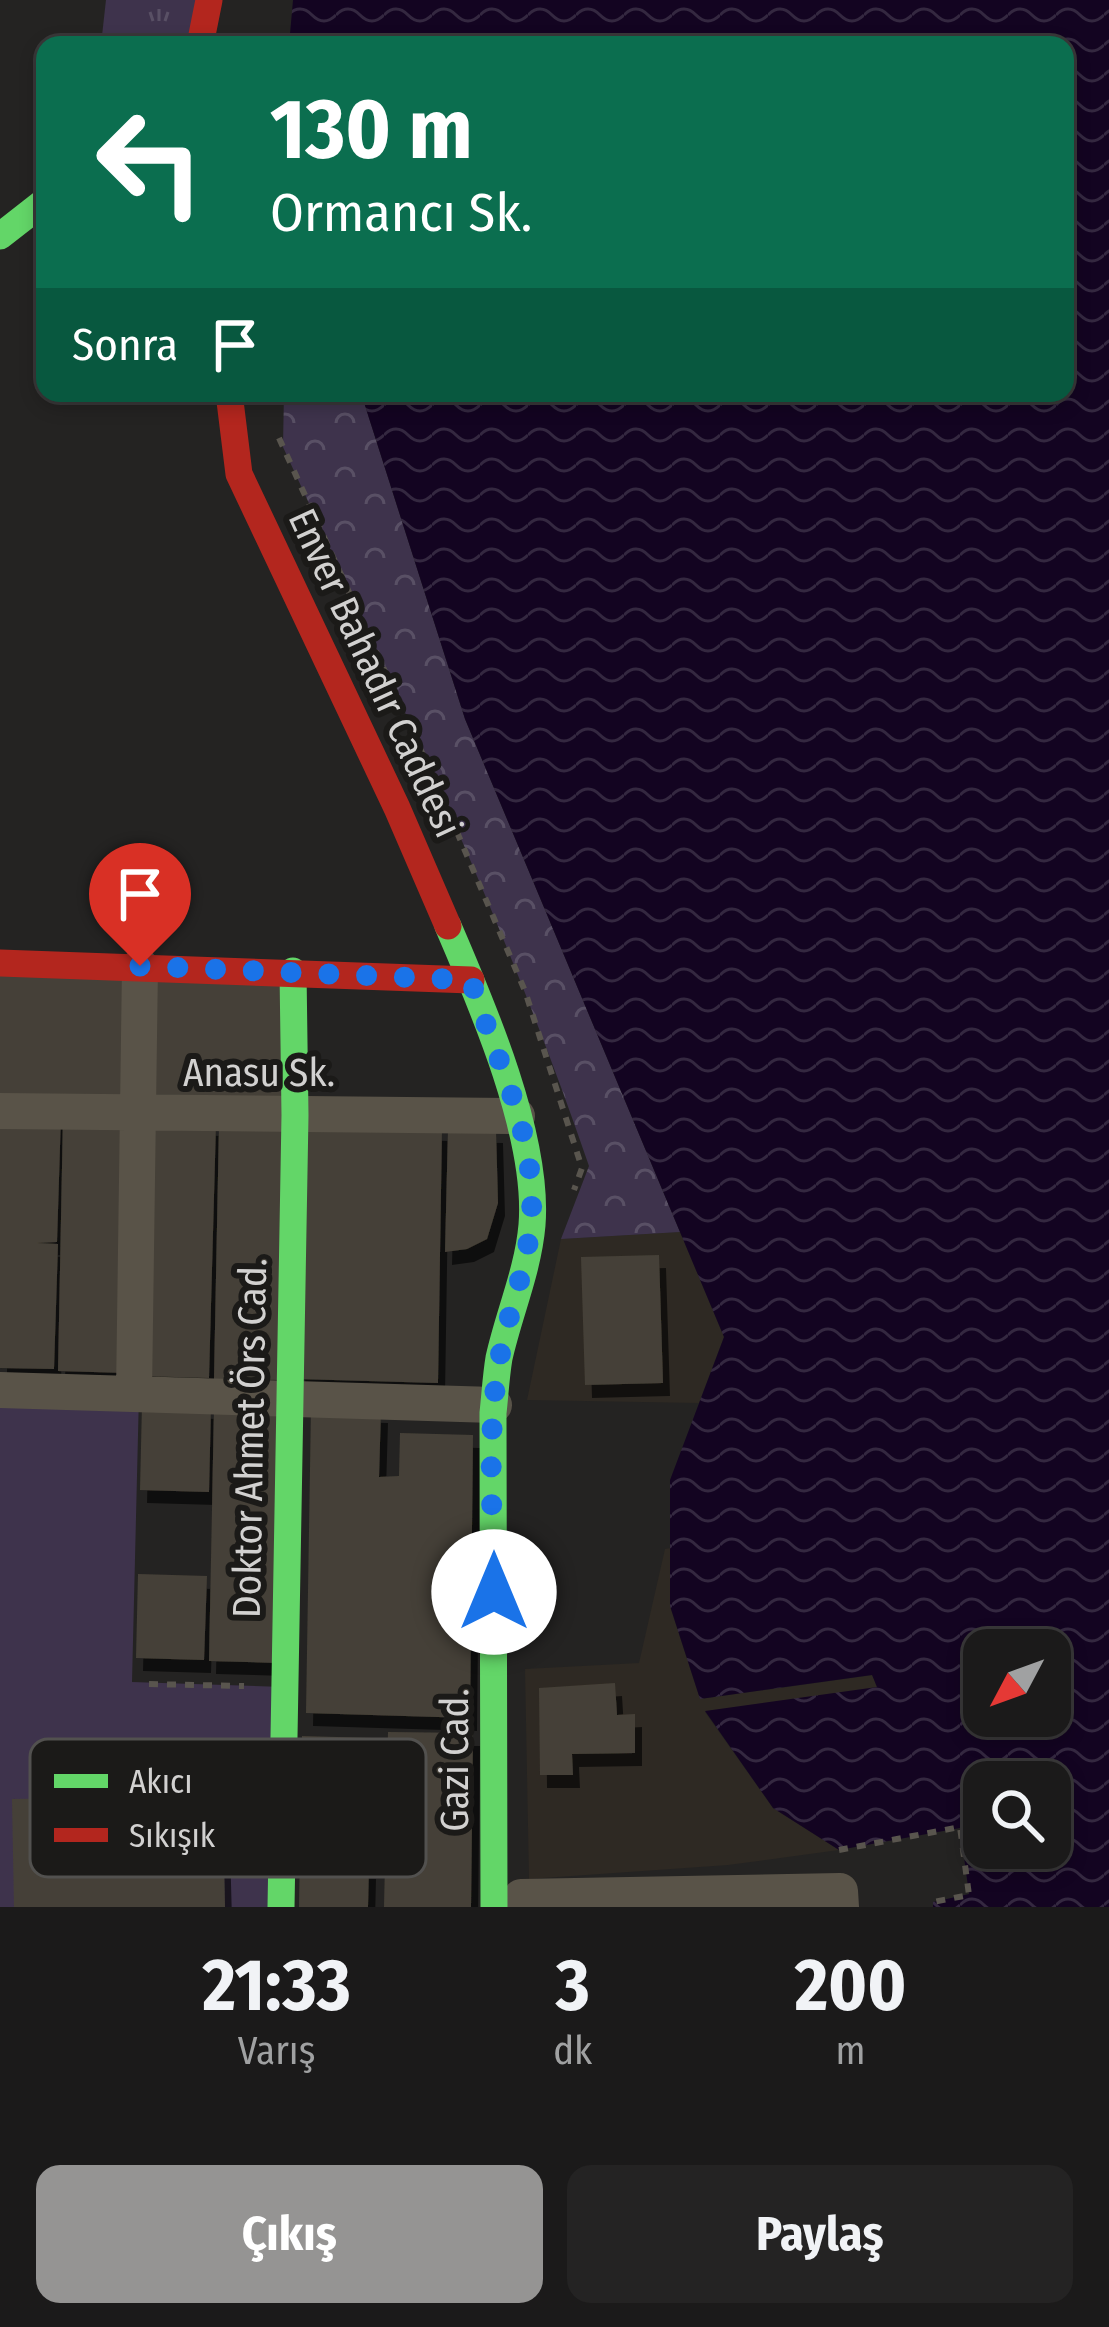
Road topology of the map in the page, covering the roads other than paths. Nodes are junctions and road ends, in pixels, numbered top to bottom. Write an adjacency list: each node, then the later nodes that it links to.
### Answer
1 (209, 0): 2 (main road)
2 (202, 36)
3 (36, 208): 4 (main road)
4 (0, 236)
5 (230, 402): 9 (main road, Enver Bahadır Caddesi)
6 (0, 963): 7 (main road)
7 (140, 966): 8 (main road); 11 (street)
8 (293, 971): 9 (main road); 12 (main road, Doktor Ahmet Örs Cad.)
9 (471, 980): 13 (main road, Gazi Cad.)
10 (0, 1111): 11 (street, Anasu Sk.)
11 (139, 1114): 12 (street, Anasu Sk.); 15 (street)
12 (295, 1115): 13 (street, Anasu Sk.); 16 (main road, Doktor Ahmet Örs Cad.)
13 (517, 1116): 17 (main road, Gazi Cad.)
14 (0, 1390): 15 (street)
15 (134, 1394): 16 (street)
16 (289, 1399): 17 (street); 18 (main road, Doktor Ahmet Örs Cad.)
17 (494, 1406): 20 (main road, Gazi Cad.)
18 (283, 1739)
19 (281, 1877): 21 (main road, Doktor Ahmet Örs Cad.)
20 (522, 1902): 22 (street)
21 (281, 1907)
22 (841, 1907)

